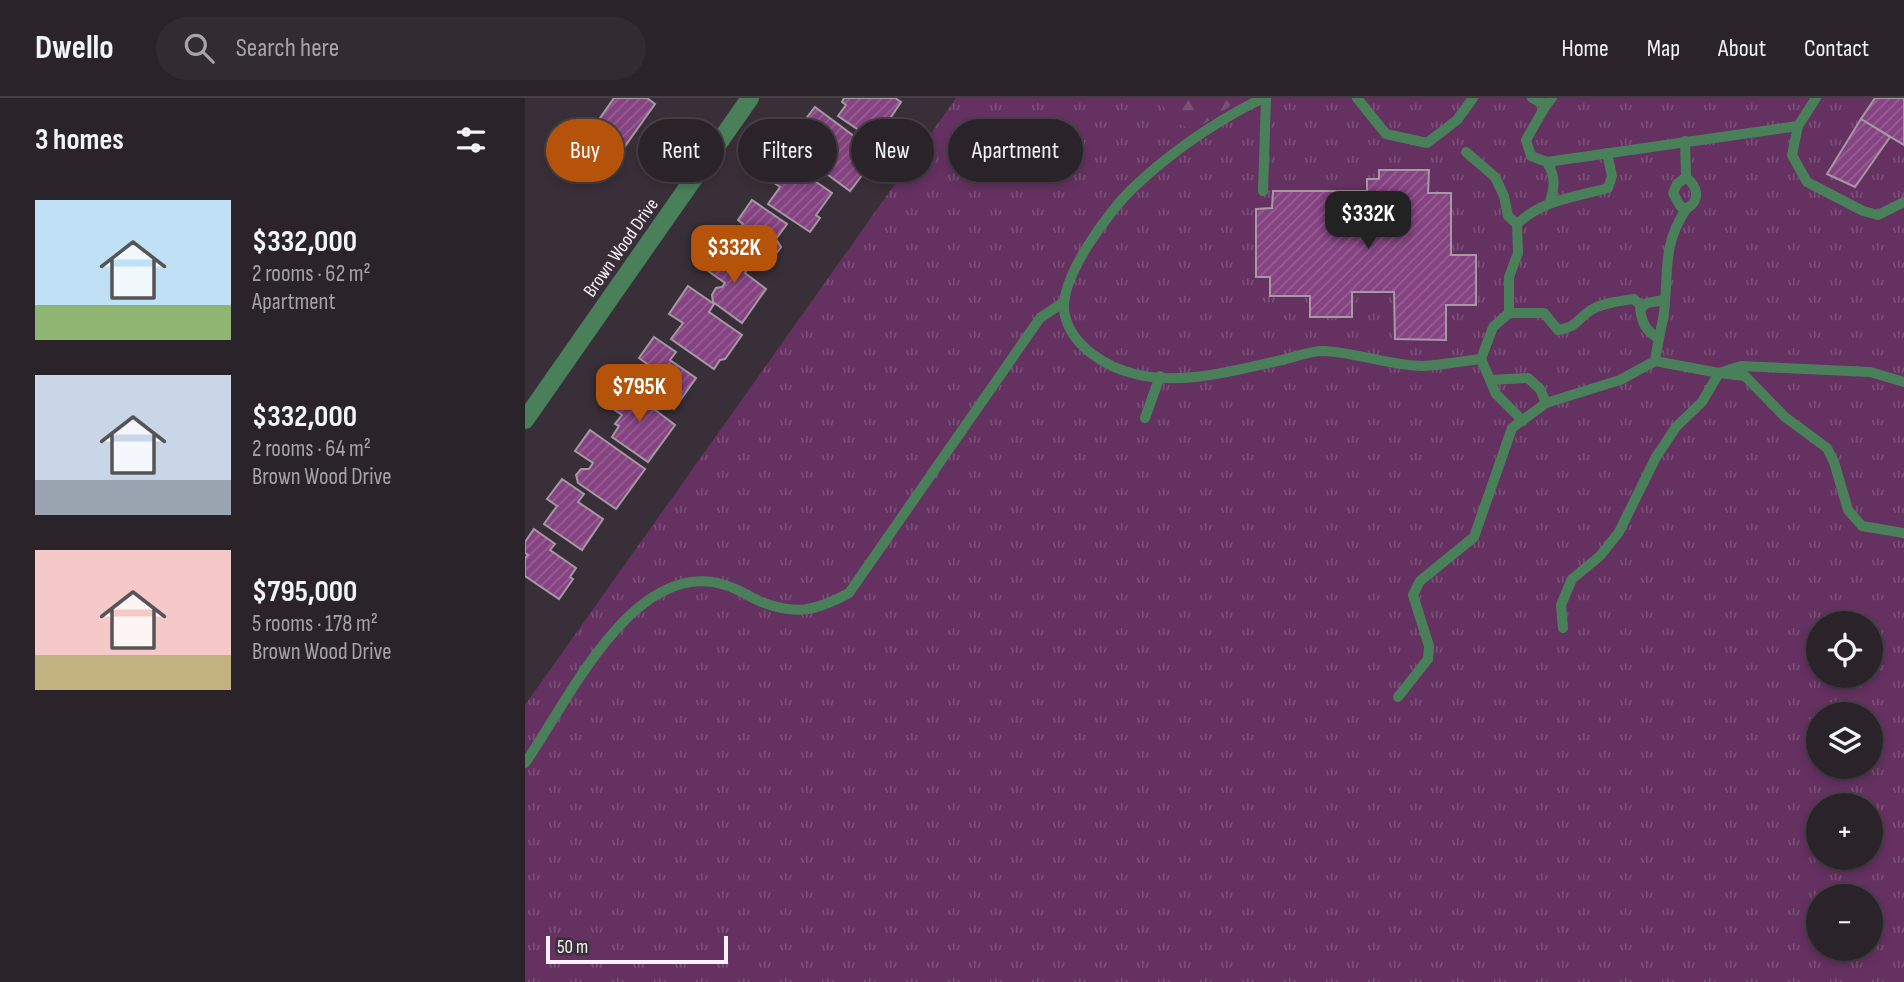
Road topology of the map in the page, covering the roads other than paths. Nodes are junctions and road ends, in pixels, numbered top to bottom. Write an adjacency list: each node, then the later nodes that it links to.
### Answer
1 (750, 98): 32 (street, Brown Wood Drive)
2 (1265, 98): 14 (lane); 20 (lane)
3 (1357, 98): 4 (lane)
4 (1473, 98)
5 (1532, 98): 7 (lane)
6 (1816, 98): 8 (lane)
7 (1549, 102): 12 (lane)
8 (1798, 126): 9 (lane); 15 (lane)
9 (1685, 141): 11 (lane); 13 (lane)
10 (1466, 152): 18 (lane)
11 (1608, 153): 12 (lane); 16 (lane)
12 (1547, 162): 16 (lane)
13 (1686, 177): 17 (lane); 17 (lane)
14 (1263, 191)
15 (1904, 202)
16 (1549, 204): 18 (lane)
17 (1686, 209): 19 (lane)
18 (1517, 224): 22 (lane)
19 (1664, 300): 21 (lane); 23 (lane)
20 (1064, 302): 27 (lane); 37 (lane)
21 (1643, 307): 22 (lane); 23 (lane)
22 (1509, 313): 24 (lane)
23 (1658, 338): 25 (lane)
24 (1481, 359): 27 (lane); 28 (lane)
25 (1655, 361): 26 (lane); 30 (lane)
26 (1719, 373): 29 (lane); 34 (lane); 35 (lane)
27 (1160, 376): 31 (lane)
28 (1490, 380): 30 (lane); 33 (lane)
29 (1904, 382)
30 (1546, 403): 33 (lane)
31 (1145, 418)
32 (525, 420)
33 (1523, 421): 36 (lane)
34 (1904, 533)
35 (1563, 628)
36 (1398, 697)
37 (525, 763)

